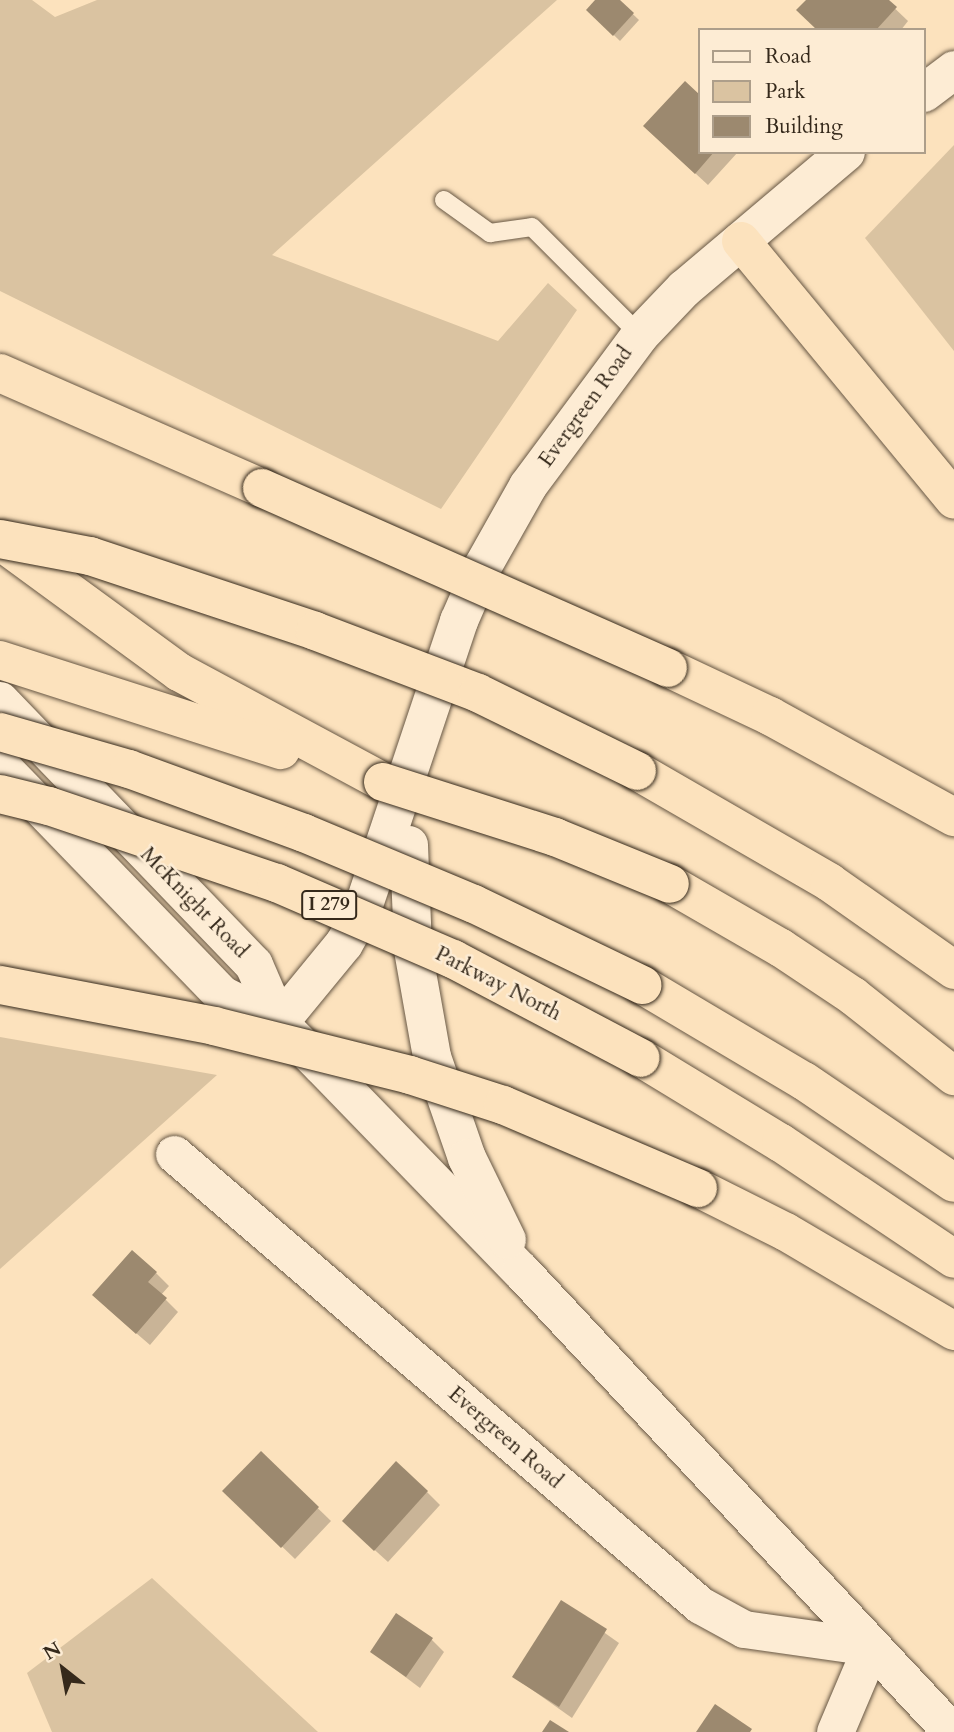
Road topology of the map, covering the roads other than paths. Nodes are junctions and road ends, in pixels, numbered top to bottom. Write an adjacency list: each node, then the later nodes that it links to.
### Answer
1 (954, 70): 2 (main road)
2 (926, 91)
3 (844, 154): 5 (main road, Evergreen Road)
4 (444, 200): 6 (lane)
5 (741, 242): 6 (main road, Evergreen Road); 8 (highway)
6 (640, 335): 13 (main road, Evergreen Road)
7 (0, 373): 17 (highway, bridge)
8 (954, 499)
9 (4, 544): 15 (highway); 18 (highway, bridge)
10 (0, 660): 15 (highway)
11 (0, 701): 20 (main road, McKnight Road)
12 (0, 732): 23 (highway, bridge)
13 (425, 732): 20 (main road, Evergreen Road); 25 (main road, Evergreen Road)
14 (0, 765): 20 (main road, McKnight Road)
15 (383, 782): 21 (highway, bridge)
16 (0, 794): 24 (highway, Parkway North / I 279, bridge)
17 (954, 817)
18 (954, 970)
19 (0, 985): 26 (highway, bridge)
20 (279, 1023): 25 (main road, Evergreen Road)
21 (954, 1076)
22 (174, 1154): 27 (street, Evergreen Road)
23 (954, 1182)
24 (954, 1259)
25 (521, 1271): 27 (main road, Evergreen Road)
26 (954, 1331)
27 (871, 1647): 28 (street); 29 (main road, Evergreen Road)
28 (835, 1732)
29 (953, 1732)

